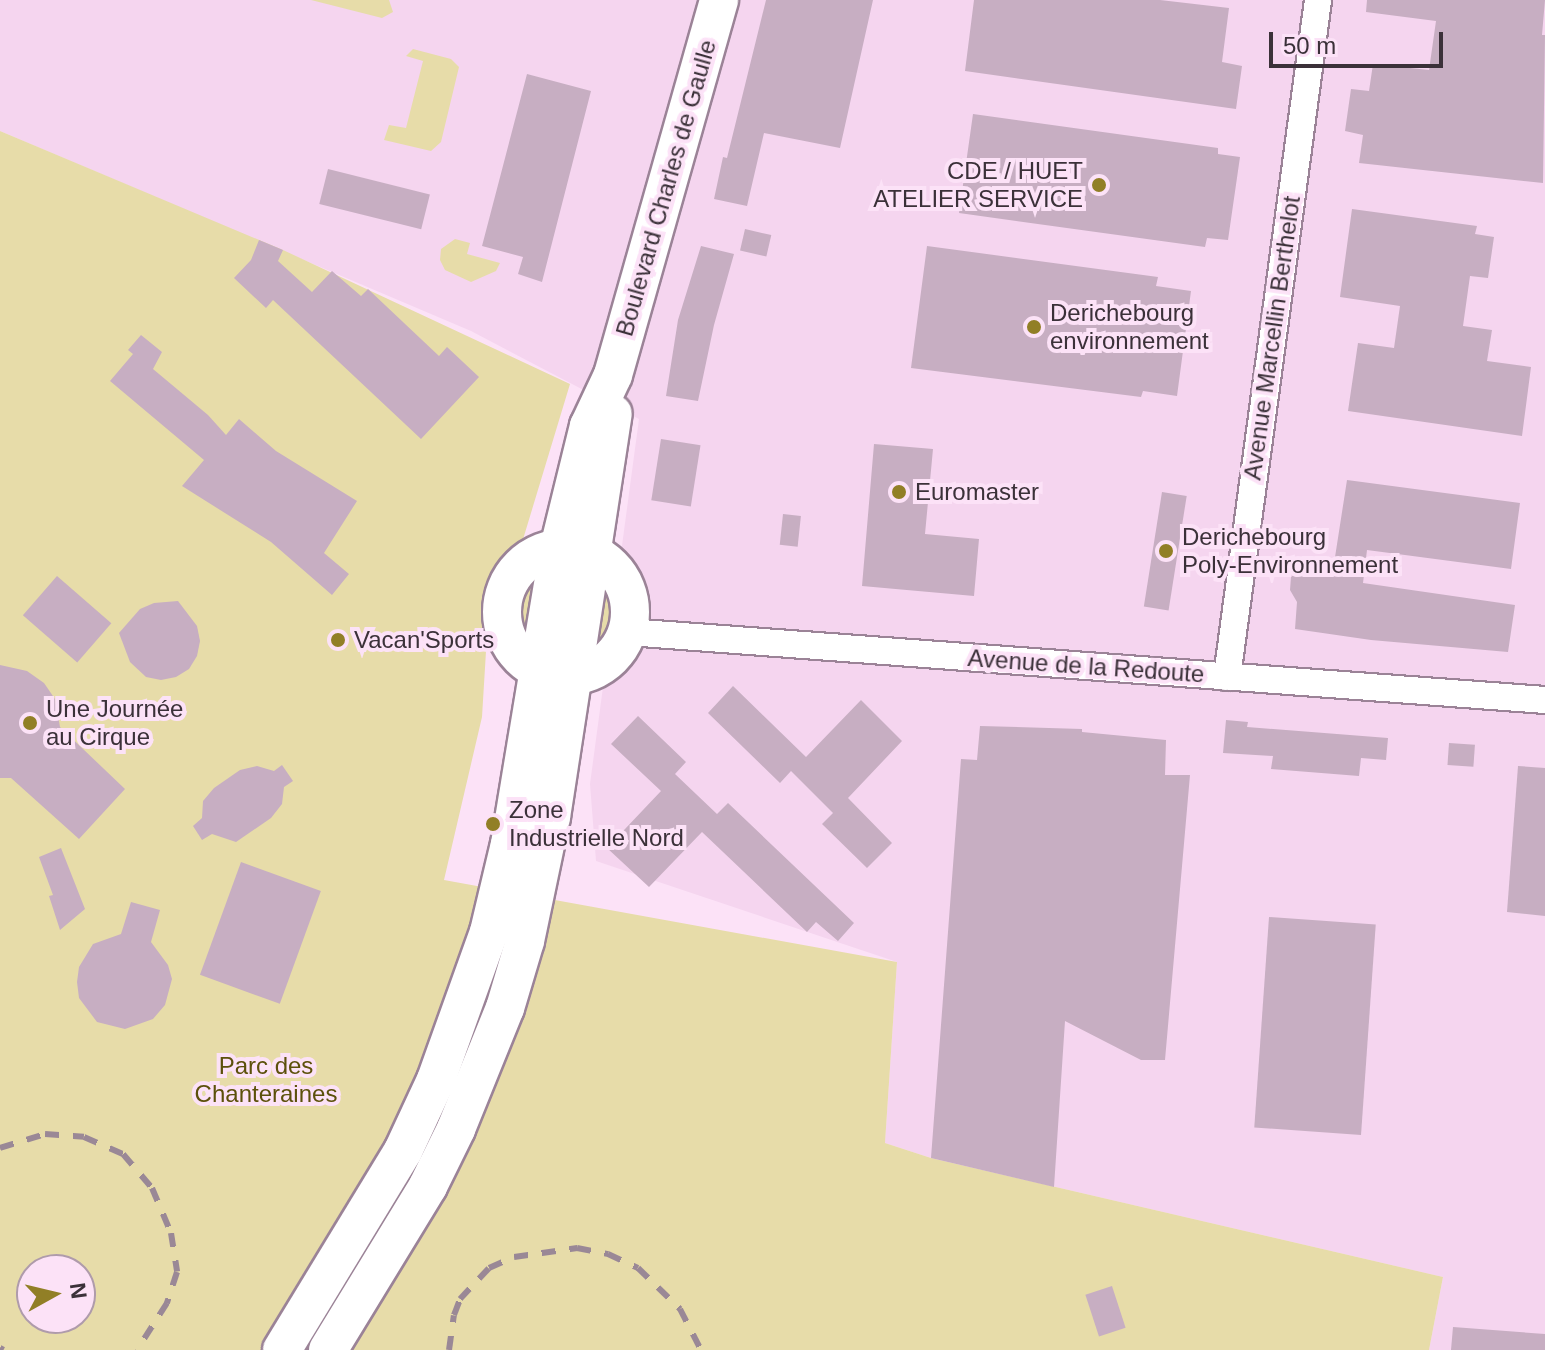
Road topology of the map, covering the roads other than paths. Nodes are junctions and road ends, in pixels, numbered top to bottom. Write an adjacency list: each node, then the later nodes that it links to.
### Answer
1 (719, 0): 3 (main road, Boulevard Charles de Gaulle)
2 (1318, 0): 6 (street, Avenue Marcellin Berthelot)
3 (575, 550): 4 (main road); 5 (main road, Boulevard Charles de Gaulle); 5 (main road)
4 (628, 632): 5 (main road); 6 (street, Avenue de la Redoute)
5 (557, 673): 8 (main road, Boulevard Charles de Gaulle); 9 (main road, Boulevard Charles de Gaulle)
6 (1227, 677): 7 (street, Avenue de la Redoute)
7 (1545, 700)
8 (282, 1350)
9 (328, 1350)

